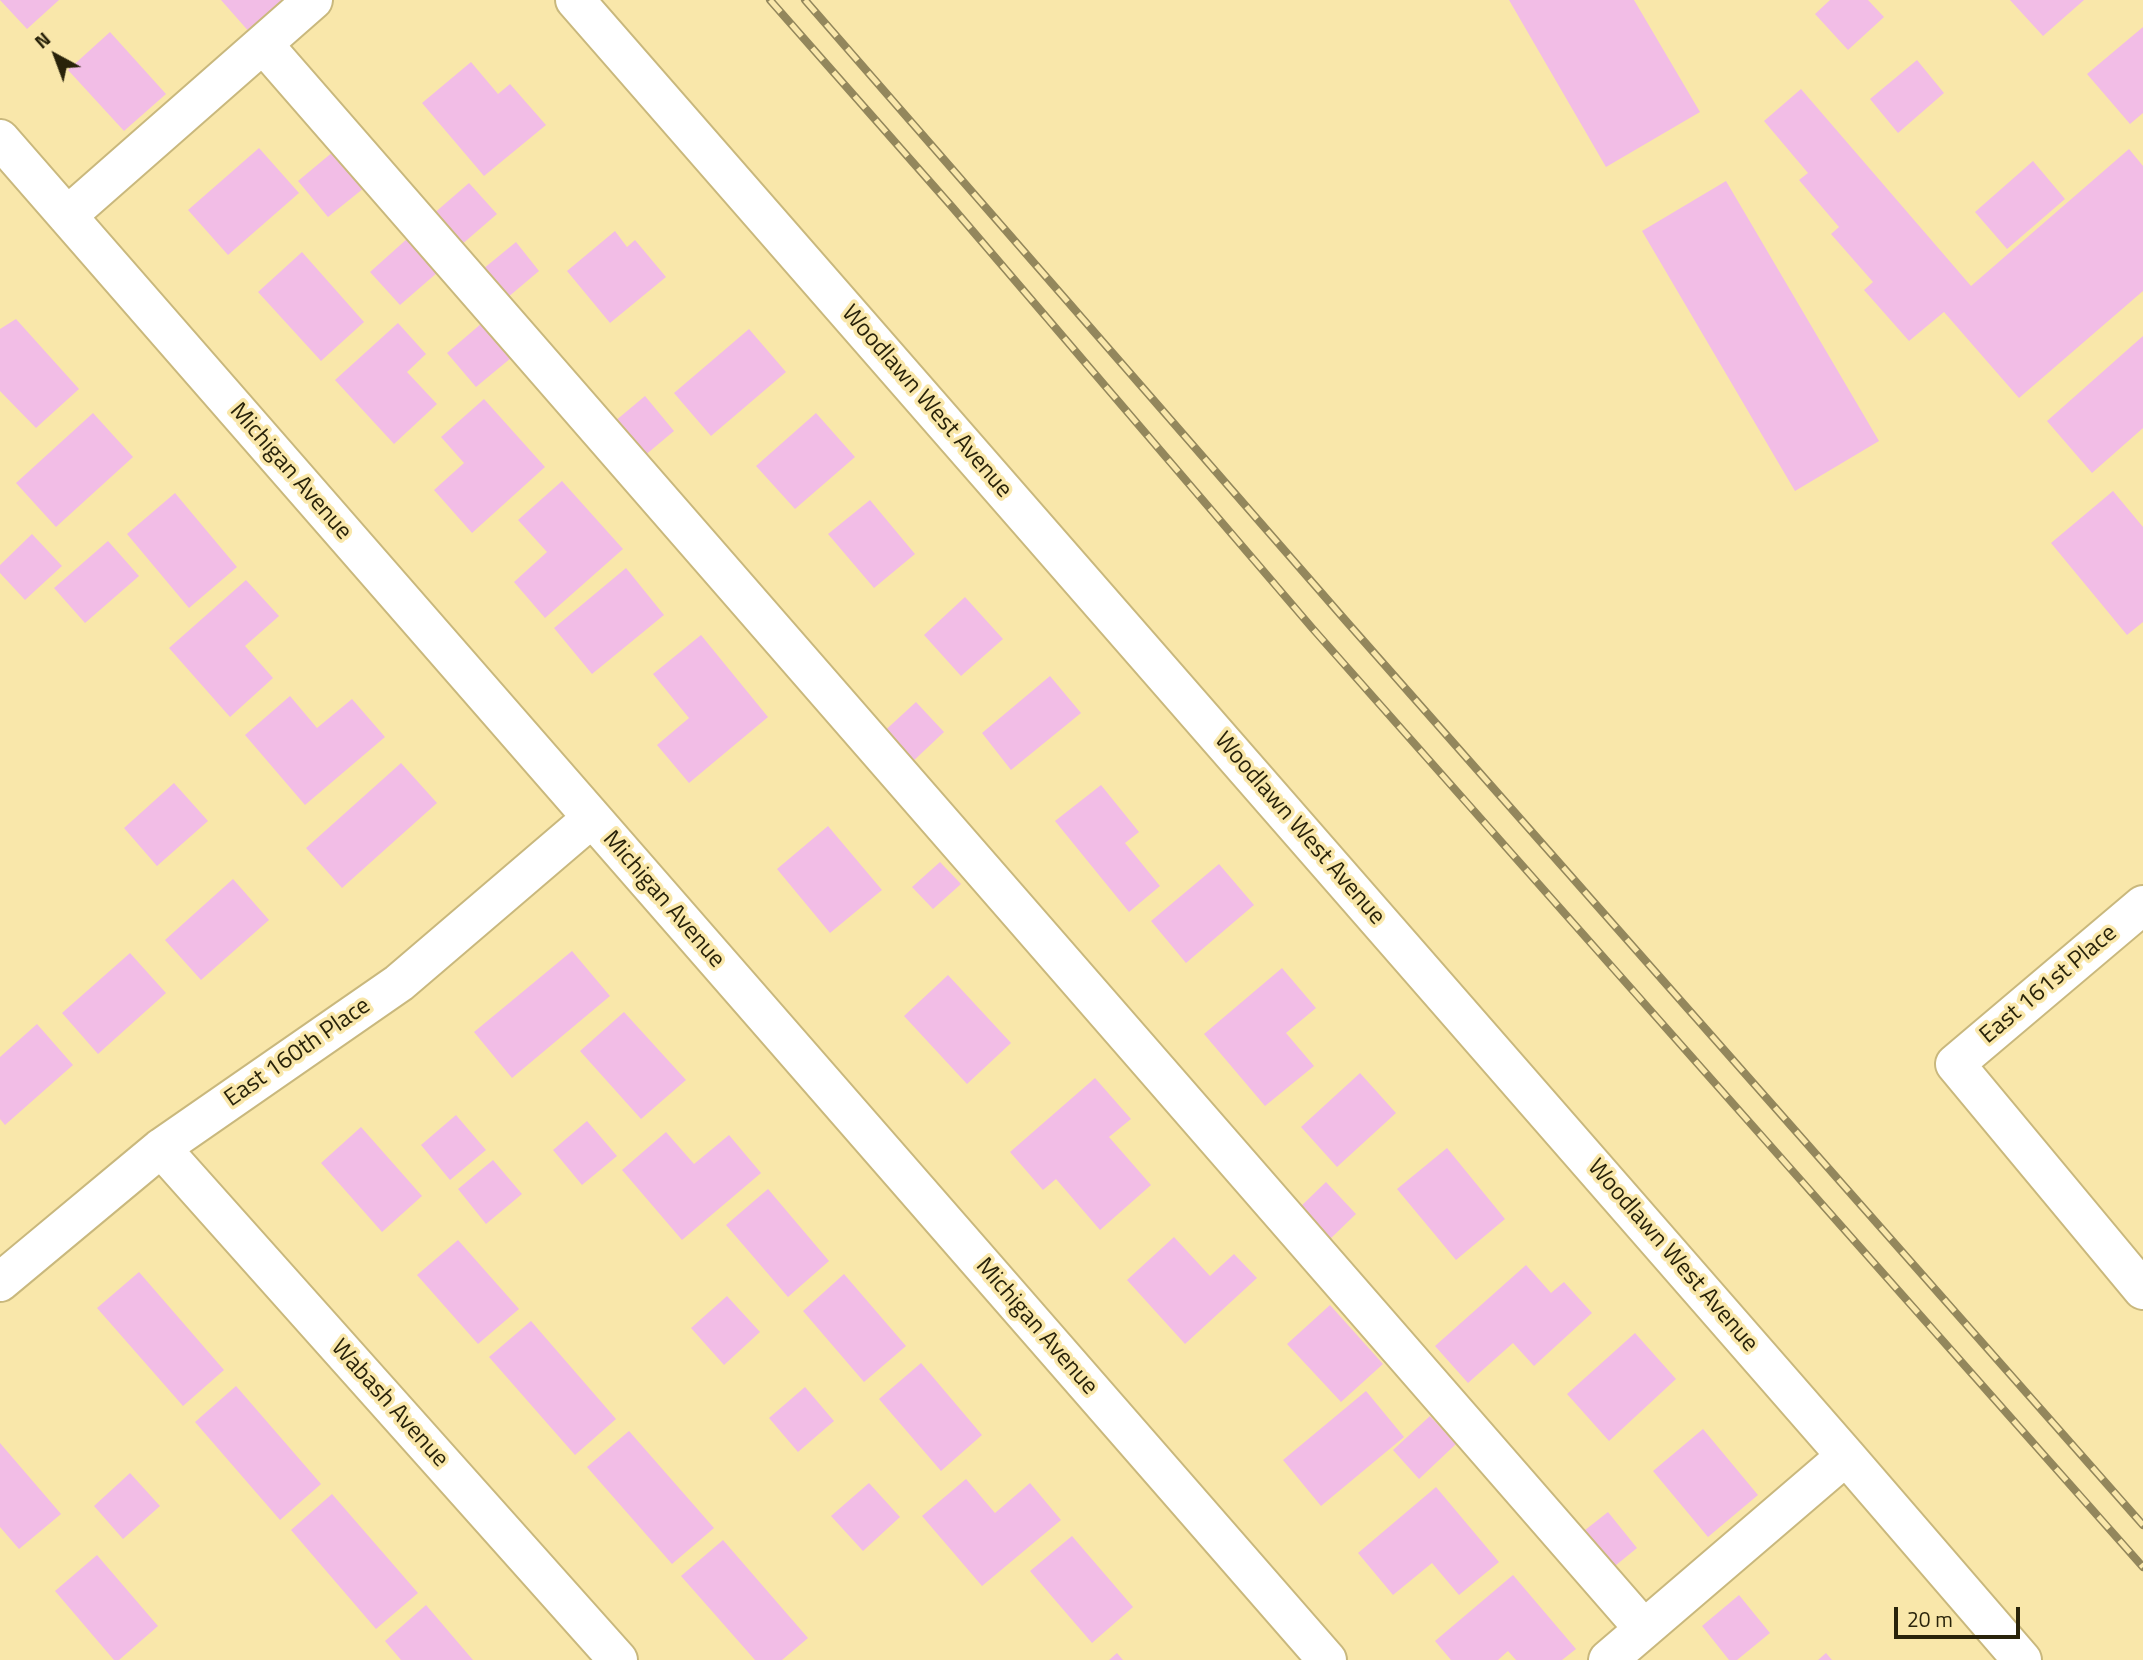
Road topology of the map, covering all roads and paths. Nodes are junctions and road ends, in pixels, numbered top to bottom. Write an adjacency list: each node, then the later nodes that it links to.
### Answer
1 (313, 0): 3 (street)
2 (575, 0): 11 (street, Woodlawn West Avenue)
3 (263, 44): 5 (street); 12 (street)
4 (0, 139): 5 (street, Michigan Avenue)
5 (66, 216): 6 (street, Michigan Avenue)
6 (592, 818): 8 (street, East 160th Place); 14 (street, Michigan Avenue)
7 (2143, 905): 10 (street, East 161st Place)
8 (161, 1148): 9 (street, East 160th Place); 13 (street, Wabash Avenue)
9 (0, 1282)
10 (2143, 1290)
11 (1846, 1455): 12 (street); 16 (street, Woodlawn West Avenue)
12 (1644, 1629): 15 (street)
13 (618, 1660)
14 (1326, 1660)
15 (1608, 1660)
16 (2021, 1660)

